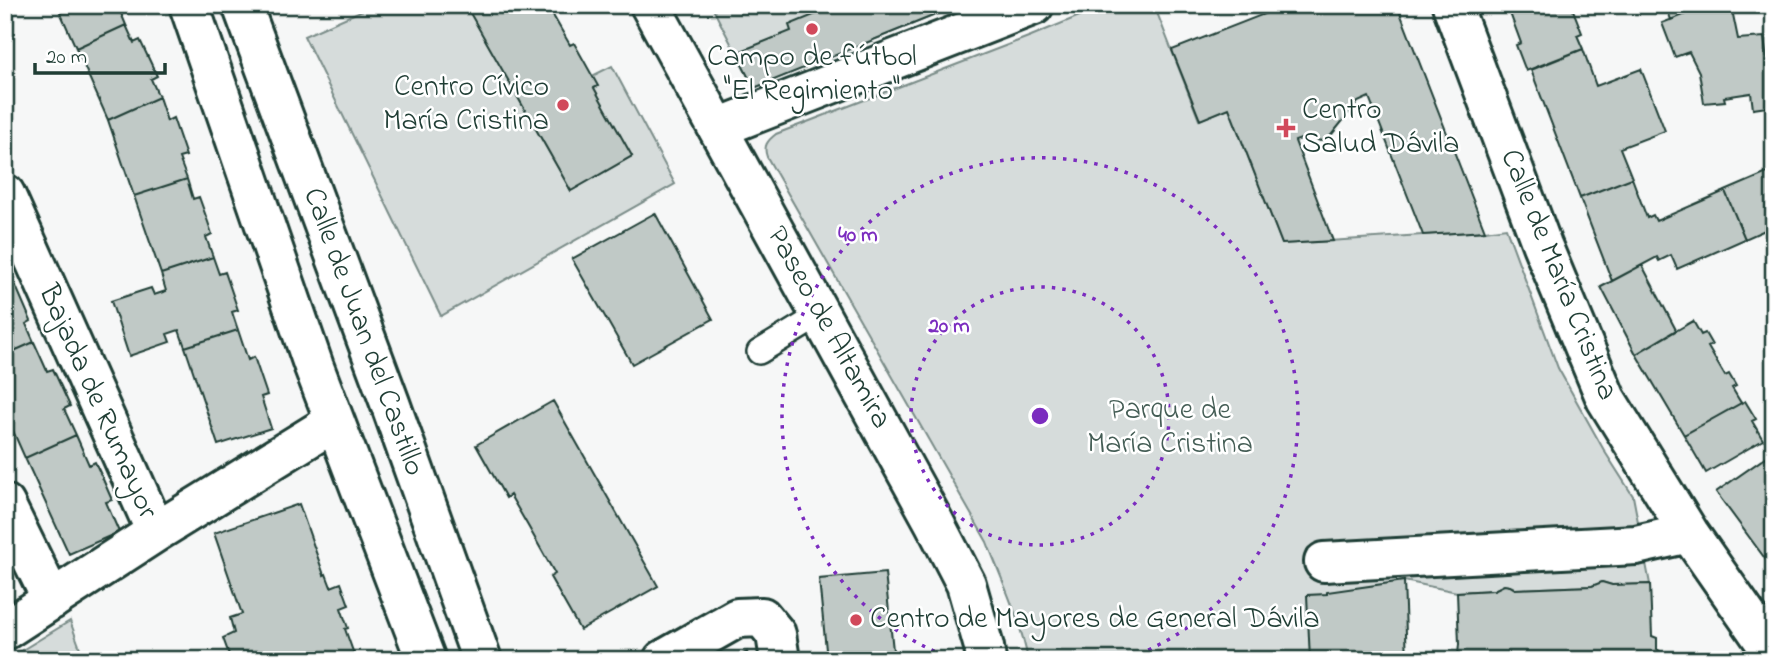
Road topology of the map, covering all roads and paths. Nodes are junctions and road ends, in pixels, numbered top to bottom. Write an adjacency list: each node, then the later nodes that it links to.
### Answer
1 (189, 5): 10 (street, Calle de Juan del Castillo)
2 (242, 5): 19 (street, Calle de Juan del Castillo)
3 (650, 5): 6 (street, Paseo de Altamira)
4 (1034, 5): 6 (street)
5 (1452, 5): 13 (street, Calle de María Cristina)
6 (718, 128): 8 (street, Paseo de Altamira)
7 (5, 194): 12 (street, Bajada de Rumayor)
8 (820, 315): 9 (lane); 22 (street, Paseo de Altamira)
9 (759, 352)
10 (334, 422): 12 (street, Bajada de Rumayor); 18 (street, Calle de Juan del Castillo)
11 (5, 504): 15 (street)
12 (156, 532): 15 (street, Bajada de Rumayor)
13 (1689, 533): 14 (street); 17 (street, Calle de María Cristina)
14 (1324, 562)
15 (52, 600): 16 (street, Bajada de Rumayor)
16 (5, 630)
17 (1774, 655)
18 (426, 660)
19 (482, 660)
20 (663, 660): 21 (street)
21 (780, 660)
22 (986, 660)

